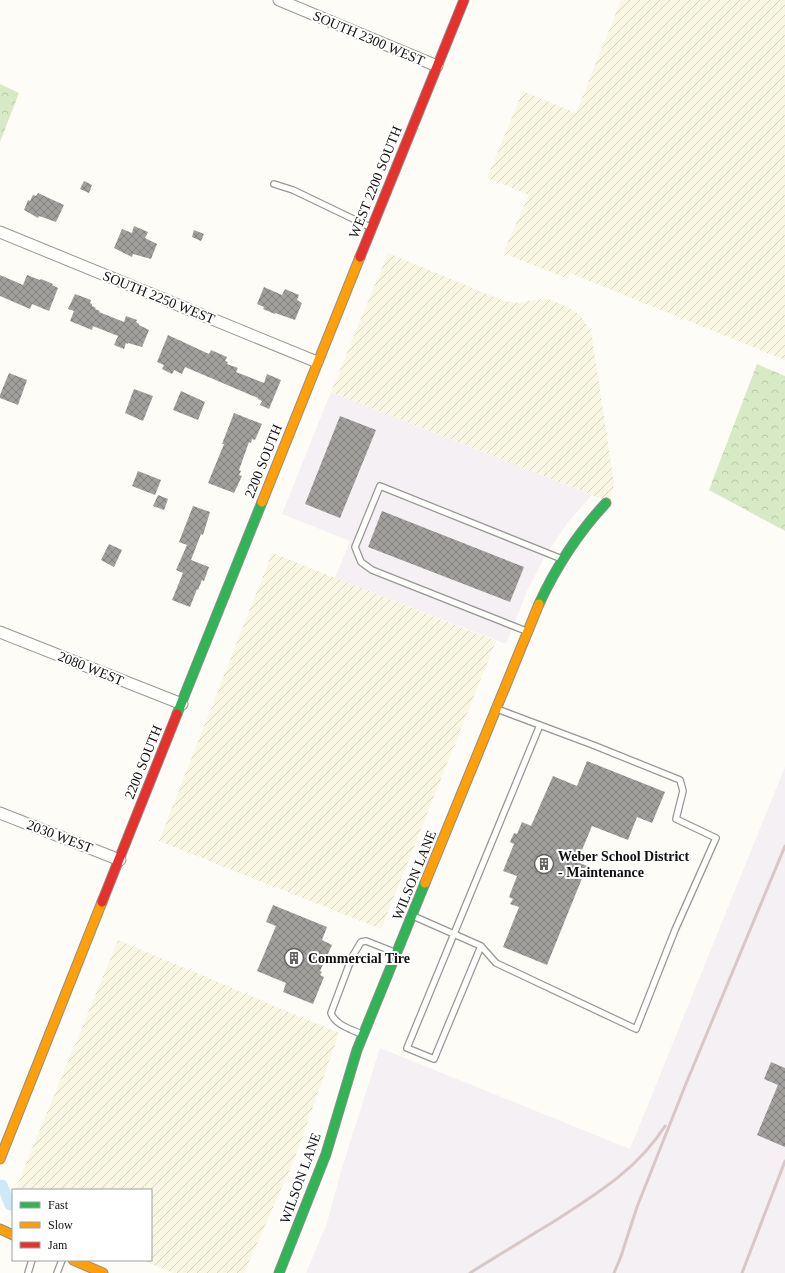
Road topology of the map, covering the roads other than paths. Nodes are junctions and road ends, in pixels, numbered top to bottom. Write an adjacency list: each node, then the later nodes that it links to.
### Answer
1 (279, 0): 3 (street, SOUTH 2300 WEST)
2 (464, 0): 3 (street, WEST 2200 SOUTH)
3 (437, 66): 5 (street, WEST 2200 SOUTH)
4 (274, 184): 5 (lane)
5 (372, 228): 7 (street, WEST 2200 SOUTH)
6 (0, 232): 7 (street, SOUTH 2250 WEST)
7 (317, 362): 8 (street, WEST 2200 SOUTH)
8 (312, 375): 13 (street, 2200 SOUTH)
9 (606, 503): 10 (street, WILSON LANE)
10 (563, 559): 12 (street, WILSON LANE); 12 (lane)
11 (0, 632): 13 (street, 2080 WEST)
12 (528, 632): 14 (street, WILSON LANE)
13 (182, 704): 17 (street, 2200 SOUTH)
14 (496, 709): 15 (lane); 18 (street, WILSON LANE)
15 (540, 725): 19 (lane); 20 (lane)
16 (0, 813): 17 (street, 2030 WEST)
17 (120, 860): 23 (street, 2200 SOUTH)
18 (412, 916): 19 (lane); 21 (street, WILSON LANE)
19 (453, 934): 20 (lane); 20 (lane)
20 (480, 946)
21 (397, 953): 22 (street, WILSON LANE); 22 (lane)
22 (363, 1035): 32 (street, WILSON LANE)
23 (0, 1159)
24 (0, 1229): 25 (street)
25 (12, 1234)
26 (32, 1261): 29 (lane)
27 (62, 1261): 30 (lane)
28 (75, 1261): 31 (street)
29 (28, 1273)
30 (57, 1273)
31 (104, 1273)
32 (280, 1273)

